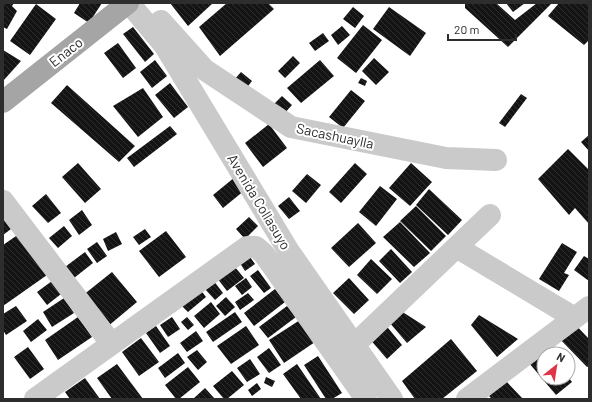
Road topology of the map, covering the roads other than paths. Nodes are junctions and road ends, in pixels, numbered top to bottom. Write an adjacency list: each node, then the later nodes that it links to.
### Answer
1 (129, 3): 3 (main road, Enaco); 10 (street, Avenida Collasuyo)
2 (149, 3): 4 (street, Sacashuaylla)
3 (3, 102)
4 (496, 160)
5 (3, 201): 9 (street)
6 (490, 215): 7 (street)
7 (458, 248): 8 (street); 10 (street)
8 (581, 312): 14 (street)
9 (111, 343): 12 (street); 13 (street)
10 (354, 345): 11 (street, Avenida Collasuyo)
11 (388, 398)
12 (35, 399)
13 (366, 399)
14 (467, 399)

